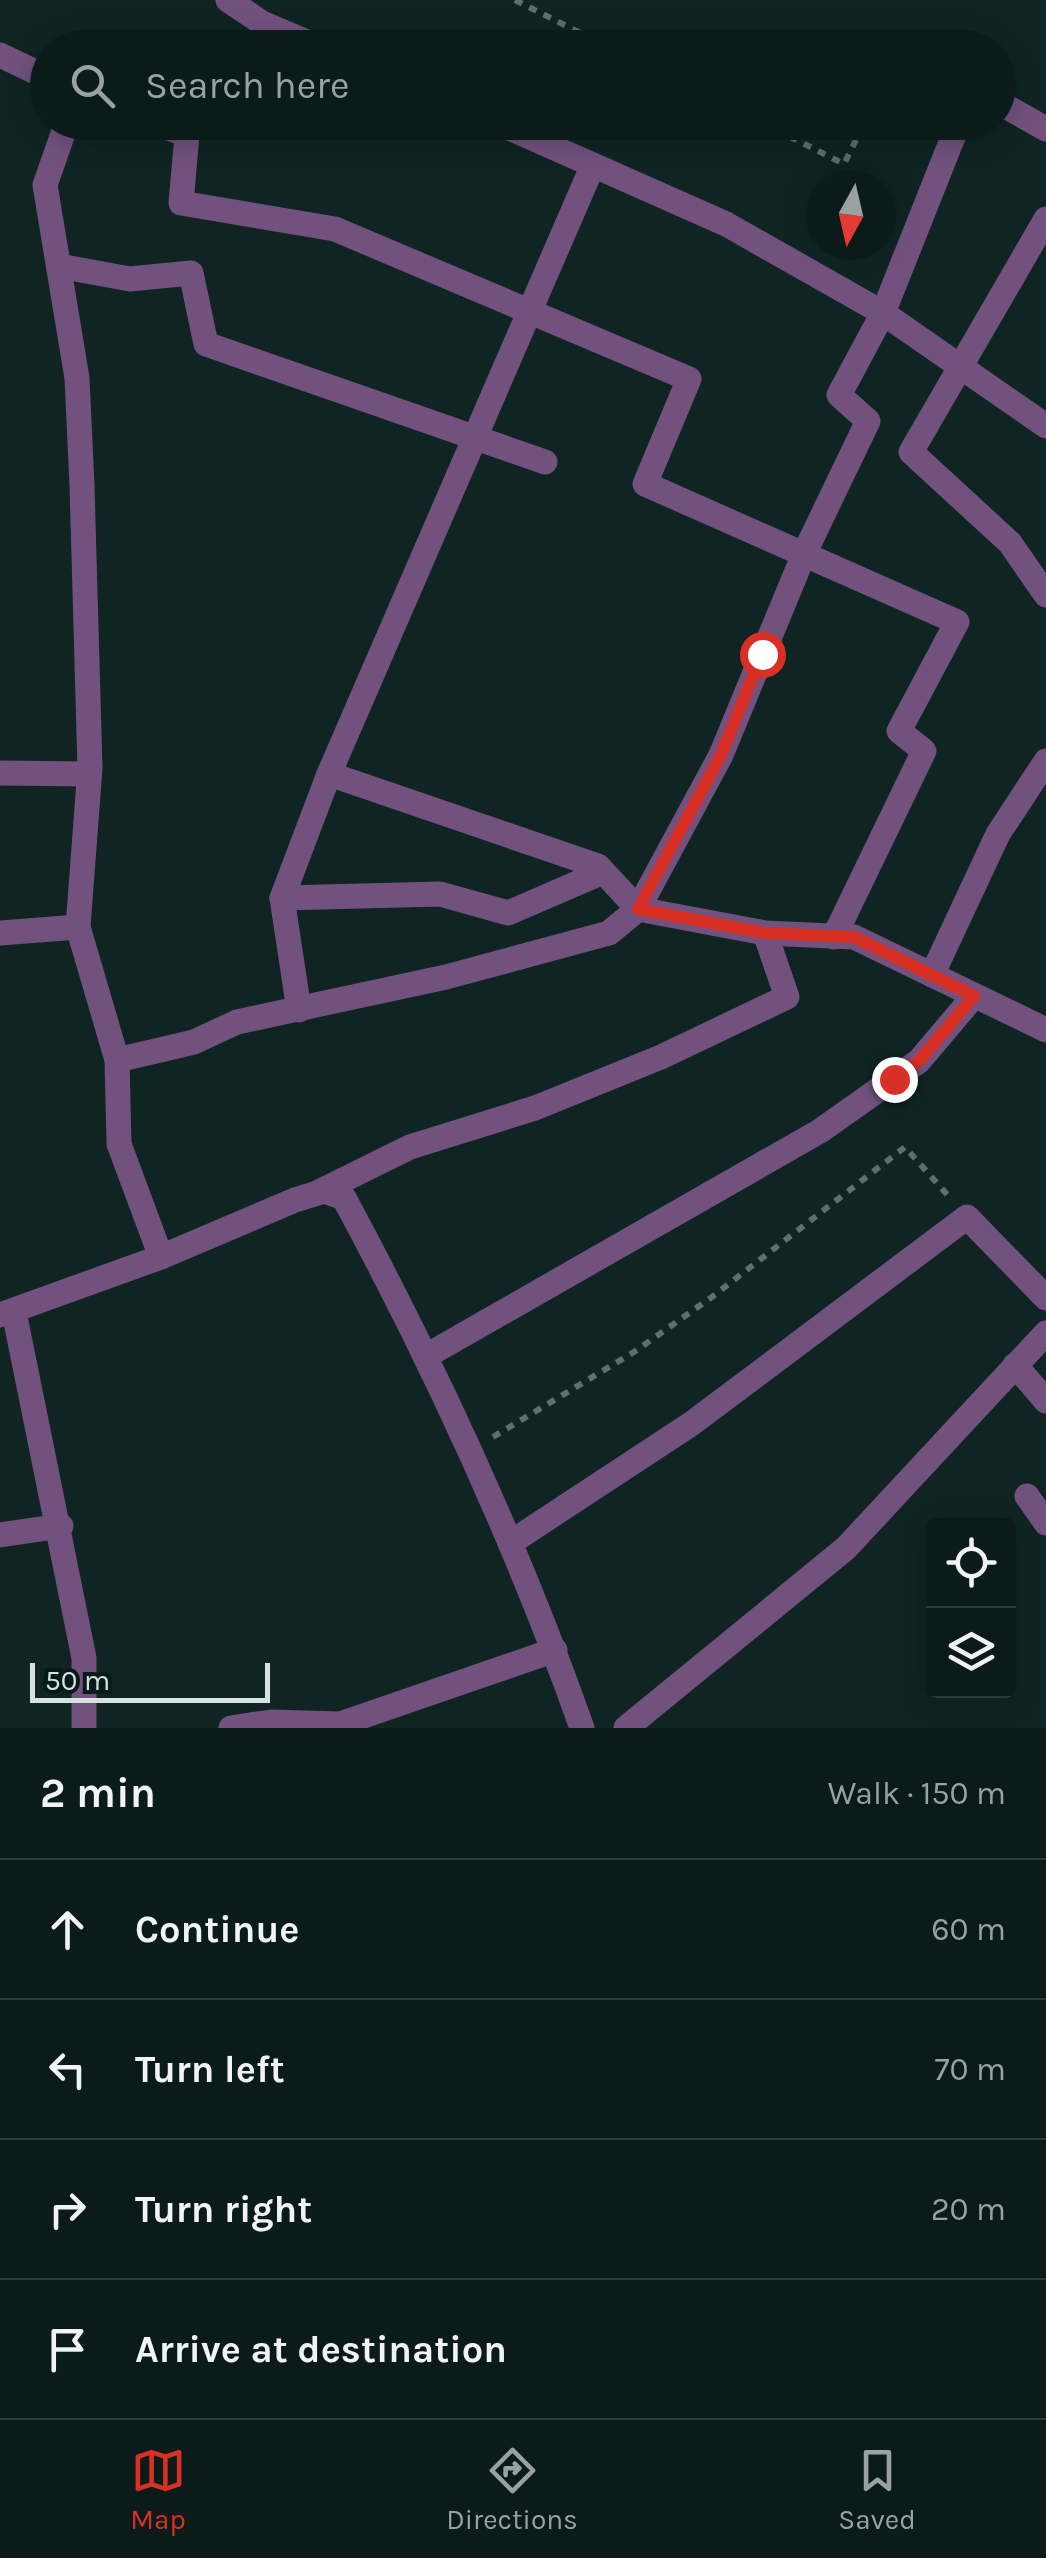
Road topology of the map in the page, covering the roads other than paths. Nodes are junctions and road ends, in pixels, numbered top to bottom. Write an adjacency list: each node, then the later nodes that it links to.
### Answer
1 (228, 0): 2 (street)
2 (280, 30)
3 (0, 55): 4 (street)
4 (30, 69)
5 (1016, 112): 6 (street)
6 (1046, 129)
7 (61, 140): 13 (street)
8 (187, 140): 14 (street)
9 (537, 140): 11 (street)
10 (952, 140): 15 (street)
11 (593, 165): 14 (street); 15 (street)
12 (1046, 219): 16 (street)
13 (59, 266): 18 (street); 24 (street)
14 (529, 312): 18 (street); 20 (street)
15 (883, 313): 16 (street); 20 (street)
16 (961, 363): 17 (street); 21 (street)
17 (1046, 426)
18 (476, 435): 19 (street); 25 (street)
19 (545, 462)
20 (804, 554): 29 (street); 33 (street)
21 (1046, 595)
22 (1046, 761): 26 (street)
23 (0, 773): 24 (street)
24 (89, 774): 30 (street)
25 (329, 774): 27 (street); 28 (street)
26 (1035, 801): 34 (street)
27 (603, 872): 28 (street); 29 (street)
28 (282, 898): 36 (street)
29 (638, 909): 32 (street); 36 (street)
30 (78, 927): 31 (street); 38 (street)
31 (0, 933)
32 (765, 933): 33 (street); 39 (street)
33 (834, 936): 34 (street)
34 (932, 975): 35 (street)
35 (974, 996): 37 (street); 44 (street)
36 (299, 1010): 38 (street)
37 (1045, 1028)
38 (116, 1060): 40 (street)
39 (319, 1192): 40 (street); 44 (street)
40 (161, 1257): 42 (street)
41 (1046, 1298): 51 (street)
42 (7, 1314): 49 (street)
43 (1046, 1332): 45 (street)
44 (428, 1355): 51 (street)
45 (1016, 1365): 46 (street); 56 (street)
46 (1046, 1402)
47 (1027, 1496): 48 (street)
48 (1046, 1523)
49 (60, 1526): 50 (street); 53 (street)
50 (0, 1535)
51 (510, 1543): 52 (street)
52 (554, 1650): 54 (street); 55 (street)
53 (84, 1728)
54 (231, 1728)
55 (582, 1728)
56 (626, 1728)

